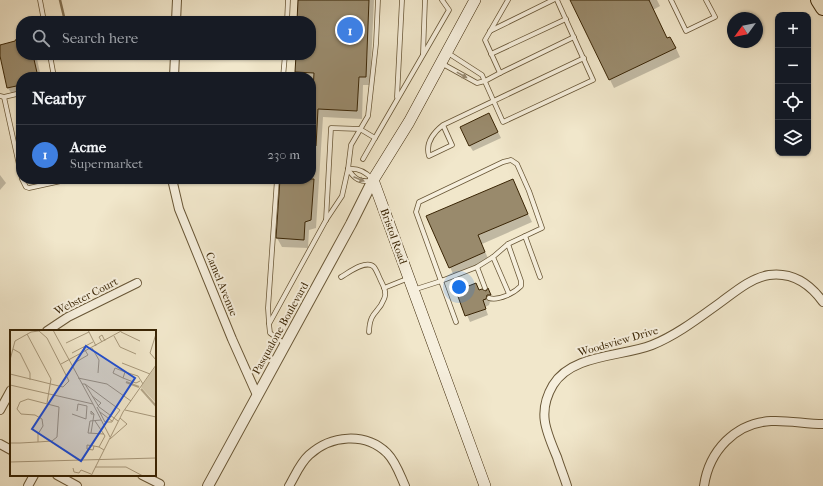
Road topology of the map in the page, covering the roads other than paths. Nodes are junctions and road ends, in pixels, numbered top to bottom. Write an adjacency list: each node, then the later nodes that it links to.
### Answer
1 (40, 0): 16 (lane)
2 (177, 0): 17 (street)
3 (288, 0): 18 (lane)
4 (378, 0): 40 (lane)
5 (402, 0): 37 (lane)
6 (425, 0): 24 (lane)
7 (442, 0): 24 (lane)
8 (475, 0): 22 (main road)
9 (508, 0): 20 (lane)
10 (553, 0): 20 (lane)
11 (557, 0): 19 (lane)
12 (671, 0): 13 (lane)
13 (706, 0)
14 (818, 0): 15 (highway)
15 (823, 8)
16 (43, 16)
17 (176, 16)
18 (287, 16)
19 (566, 18): 21 (lane); 23 (lane)
20 (490, 31): 23 (lane)
21 (574, 37): 25 (lane); 33 (lane)
22 (447, 52): 29 (main road); 34 (lane)
23 (491, 54): 33 (lane)
24 (423, 55): 37 (lane)
25 (584, 58): 38 (lane); 38 (lane)
26 (51, 60): 30 (lane)
27 (175, 60): 31 (street)
28 (285, 60): 32 (lane)
29 (441, 63): 34 (lane, one-way to 34); 45 (main road)
30 (53, 72)
31 (174, 72)
32 (283, 72)
33 (500, 73): 34 (lane)
34 (485, 82): 38 (lane)
35 (16, 94): 36 (lane)
36 (2, 96): 42 (lane)
37 (397, 100): 41 (lane)
38 (493, 102): 39 (lane)
39 (442, 125): 39 (lane)
40 (360, 129): 41 (lane); 44 (lane); 50 (lane)
41 (375, 138): 43 (lane)
42 (16, 153)
43 (363, 159)
44 (348, 169): 45 (lane); 45 (lane, one-way to 45); 50 (lane)
45 (373, 180): 57 (main road, Bristol Road); 70 (street, Pasqualone Boulevard)
46 (24, 184): 47 (lane)
47 (49, 184)
48 (173, 184): 72 (street, Camel Avenue)
49 (277, 184): 67 (lane)
50 (326, 220): 67 (lane)
51 (525, 236): 52 (lane); 56 (lane); 58 (lane)
52 (508, 244): 53 (lane); 63 (lane)
53 (493, 258): 54 (lane); 63 (lane)
54 (477, 267): 58 (lane); 61 (lane)
55 (341, 277): 60 (lane)
56 (540, 277)
57 (409, 278): 60 (lane); 62 (main road, Bristol Road)
58 (441, 281): 62 (lane); 66 (lane)
59 (137, 283): 68 (street, Webster Court)
60 (384, 288): 69 (lane)
61 (485, 288)
62 (413, 290): 86 (main road, Bristol Road)
63 (509, 294): 64 (lane)
64 (489, 298)
65 (823, 302): 87 (street, Woodsview Drive)
66 (456, 322)
67 (269, 324): 70 (lane)
68 (48, 330)
69 (369, 332)
70 (285, 344): 72 (street, Pasqualone Boulevard)
71 (10, 392): 73 (street)
72 (257, 395): 83 (street, Pasqualone Boulevard)
73 (0, 410)
74 (823, 424): 88 (street)
75 (0, 444): 76 (street)
76 (10, 449)
77 (33, 476): 81 (street)
78 (59, 476): 82 (street)
79 (144, 476): 80 (street)
80 (160, 484)
81 (28, 486)
82 (77, 486)
83 (208, 486)
84 (289, 486): 85 (street)
85 (404, 486)
86 (485, 486)
87 (567, 486)
88 (704, 486)

